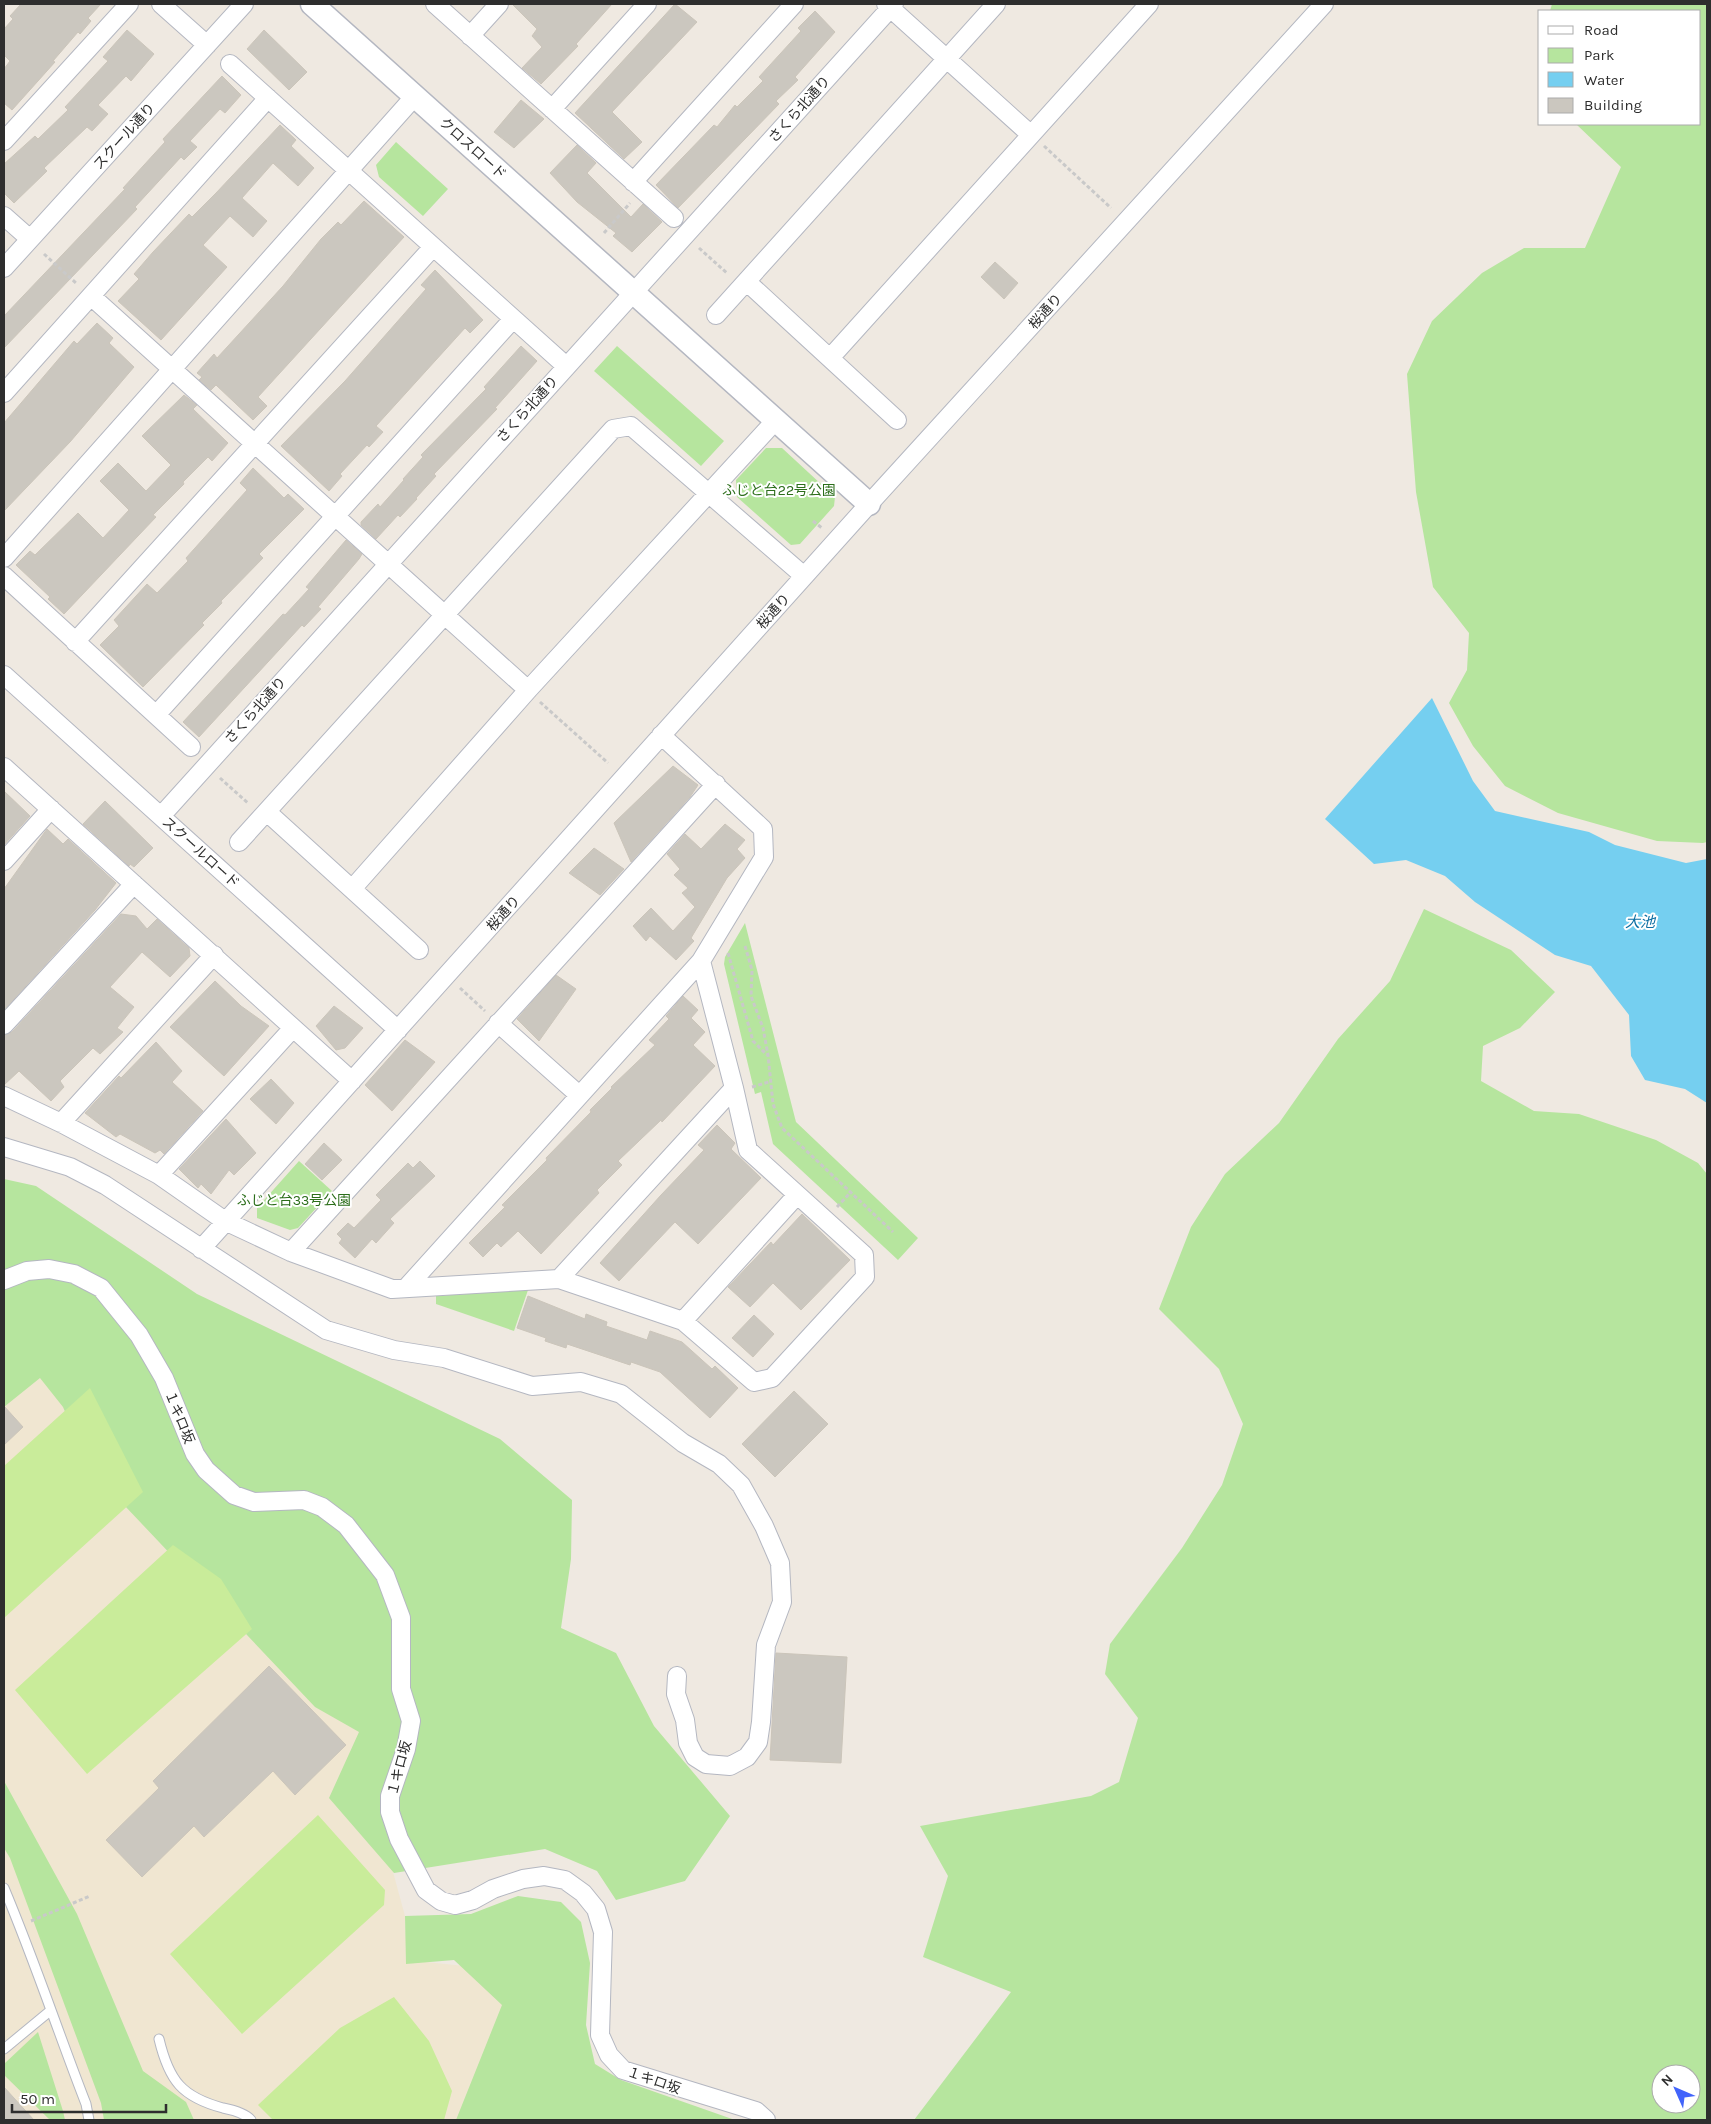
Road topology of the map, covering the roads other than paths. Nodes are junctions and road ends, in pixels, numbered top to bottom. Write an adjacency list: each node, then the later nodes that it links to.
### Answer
1 (129, 4): 21 (street)
2 (161, 4): 14 (street)
3 (244, 4): 14 (street, スクール通り)
4 (312, 4): 17 (street, クロスロード)
5 (435, 4): 13 (street)
6 (499, 4): 13 (street)
7 (647, 4): 19 (street)
8 (794, 4): 23 (street)
9 (996, 4): 15 (street)
10 (1149, 4): 20 (street)
11 (1324, 4): 42 (street, 桜通り)
12 (890, 5): 15 (street); 30 (street, さくら北通り)
13 (470, 36): 19 (street)
14 (207, 45): 26 (street, スクール通り)
15 (947, 58): 20 (street); 29 (street)
16 (230, 64): 18 (street)
17 (415, 96): 22 (street); 30 (street, クロスロード)
18 (268, 98): 22 (street); 31 (street)
19 (552, 109): 23 (street)
20 (1030, 134): 34 (street)
21 (4, 141)
22 (350, 172): 27 (street); 36 (street)
23 (638, 186): 25 (street)
24 (4, 216): 26 (street)
25 (674, 218)
26 (30, 239): 28 (street, スクール通り)
27 (433, 246): 33 (street); 40 (street)
28 (4, 268)
29 (744, 284): 32 (street); 34 (street)
30 (634, 292): 35 (street, さくら北通り); 38 (street, クロスロード)
31 (91, 296): 36 (street); 37 (street)
32 (716, 315)
33 (513, 319): 35 (street); 43 (street)
34 (830, 358): 39 (street)
35 (566, 366): 45 (street, さくら北通り)
36 (173, 370): 40 (street); 44 (street)
37 (4, 393)
38 (776, 420): 41 (street); 42 (street, クロスロード)
39 (898, 420)
40 (254, 444): 43 (street); 49 (street)
41 (709, 493): 47 (street); 48 (street); 51 (street)
42 (869, 504): 47 (street, 桜通り)
43 (335, 516): 45 (street); 52 (street)
44 (4, 558)
45 (387, 563): 48 (street); 59 (street, さくら北通り)
46 (4, 576): 49 (street)
47 (804, 576): 53 (street, 桜通り)
48 (445, 615): 51 (street); 58 (street)
49 (76, 642): 52 (street)
50 (4, 675): 59 (street, スクールロード)
51 (528, 690): 63 (street)
52 (156, 715): 54 (street)
53 (662, 735): 56 (street); 70 (street, 桜通り)
54 (191, 747)
55 (4, 767): 57 (street)
56 (716, 784): 66 (street); 67 (street)
57 (51, 809): 61 (street); 62 (street)
58 (260, 810): 60 (street); 63 (street)
59 (161, 816): 70 (street, スクールロード)
60 (239, 842)
61 (4, 861)
62 (134, 884): 65 (street); 68 (street)
63 (352, 889): 64 (street)
64 (419, 950)
65 (214, 955): 69 (street); 75 (street)
66 (700, 961): 72 (street); 73 (street)
67 (498, 1023): 73 (street); 81 (street)
68 (4, 1025)
69 (293, 1028): 71 (street); 77 (street)
70 (398, 1030): 71 (street, 桜通り)
71 (352, 1080): 79 (street, 桜通り)
72 (742, 1088): 78 (street); 82 (street)
73 (578, 1095): 84 (street)
74 (4, 1096): 75 (street)
75 (61, 1123): 77 (street)
76 (4, 1147): 80 (street)
77 (159, 1175): 79 (street)
78 (797, 1195): 85 (street); 85 (street)
79 (225, 1221): 80 (street, 桜通り); 81 (street)
80 (201, 1250): 86 (street)
81 (290, 1252): 84 (street)
82 (559, 1279): 84 (street); 85 (street)
83 (4, 1280): 93 (street, １キロ坂)
84 (406, 1288)
85 (683, 1321)
86 (677, 1676)
87 (4, 1888): 88 (lane)
88 (50, 2011): 90 (lane); 91 (lane)
89 (159, 2040): 92 (lane)
90 (4, 2049)
91 (89, 2120)
92 (251, 2120)
93 (766, 2120)

